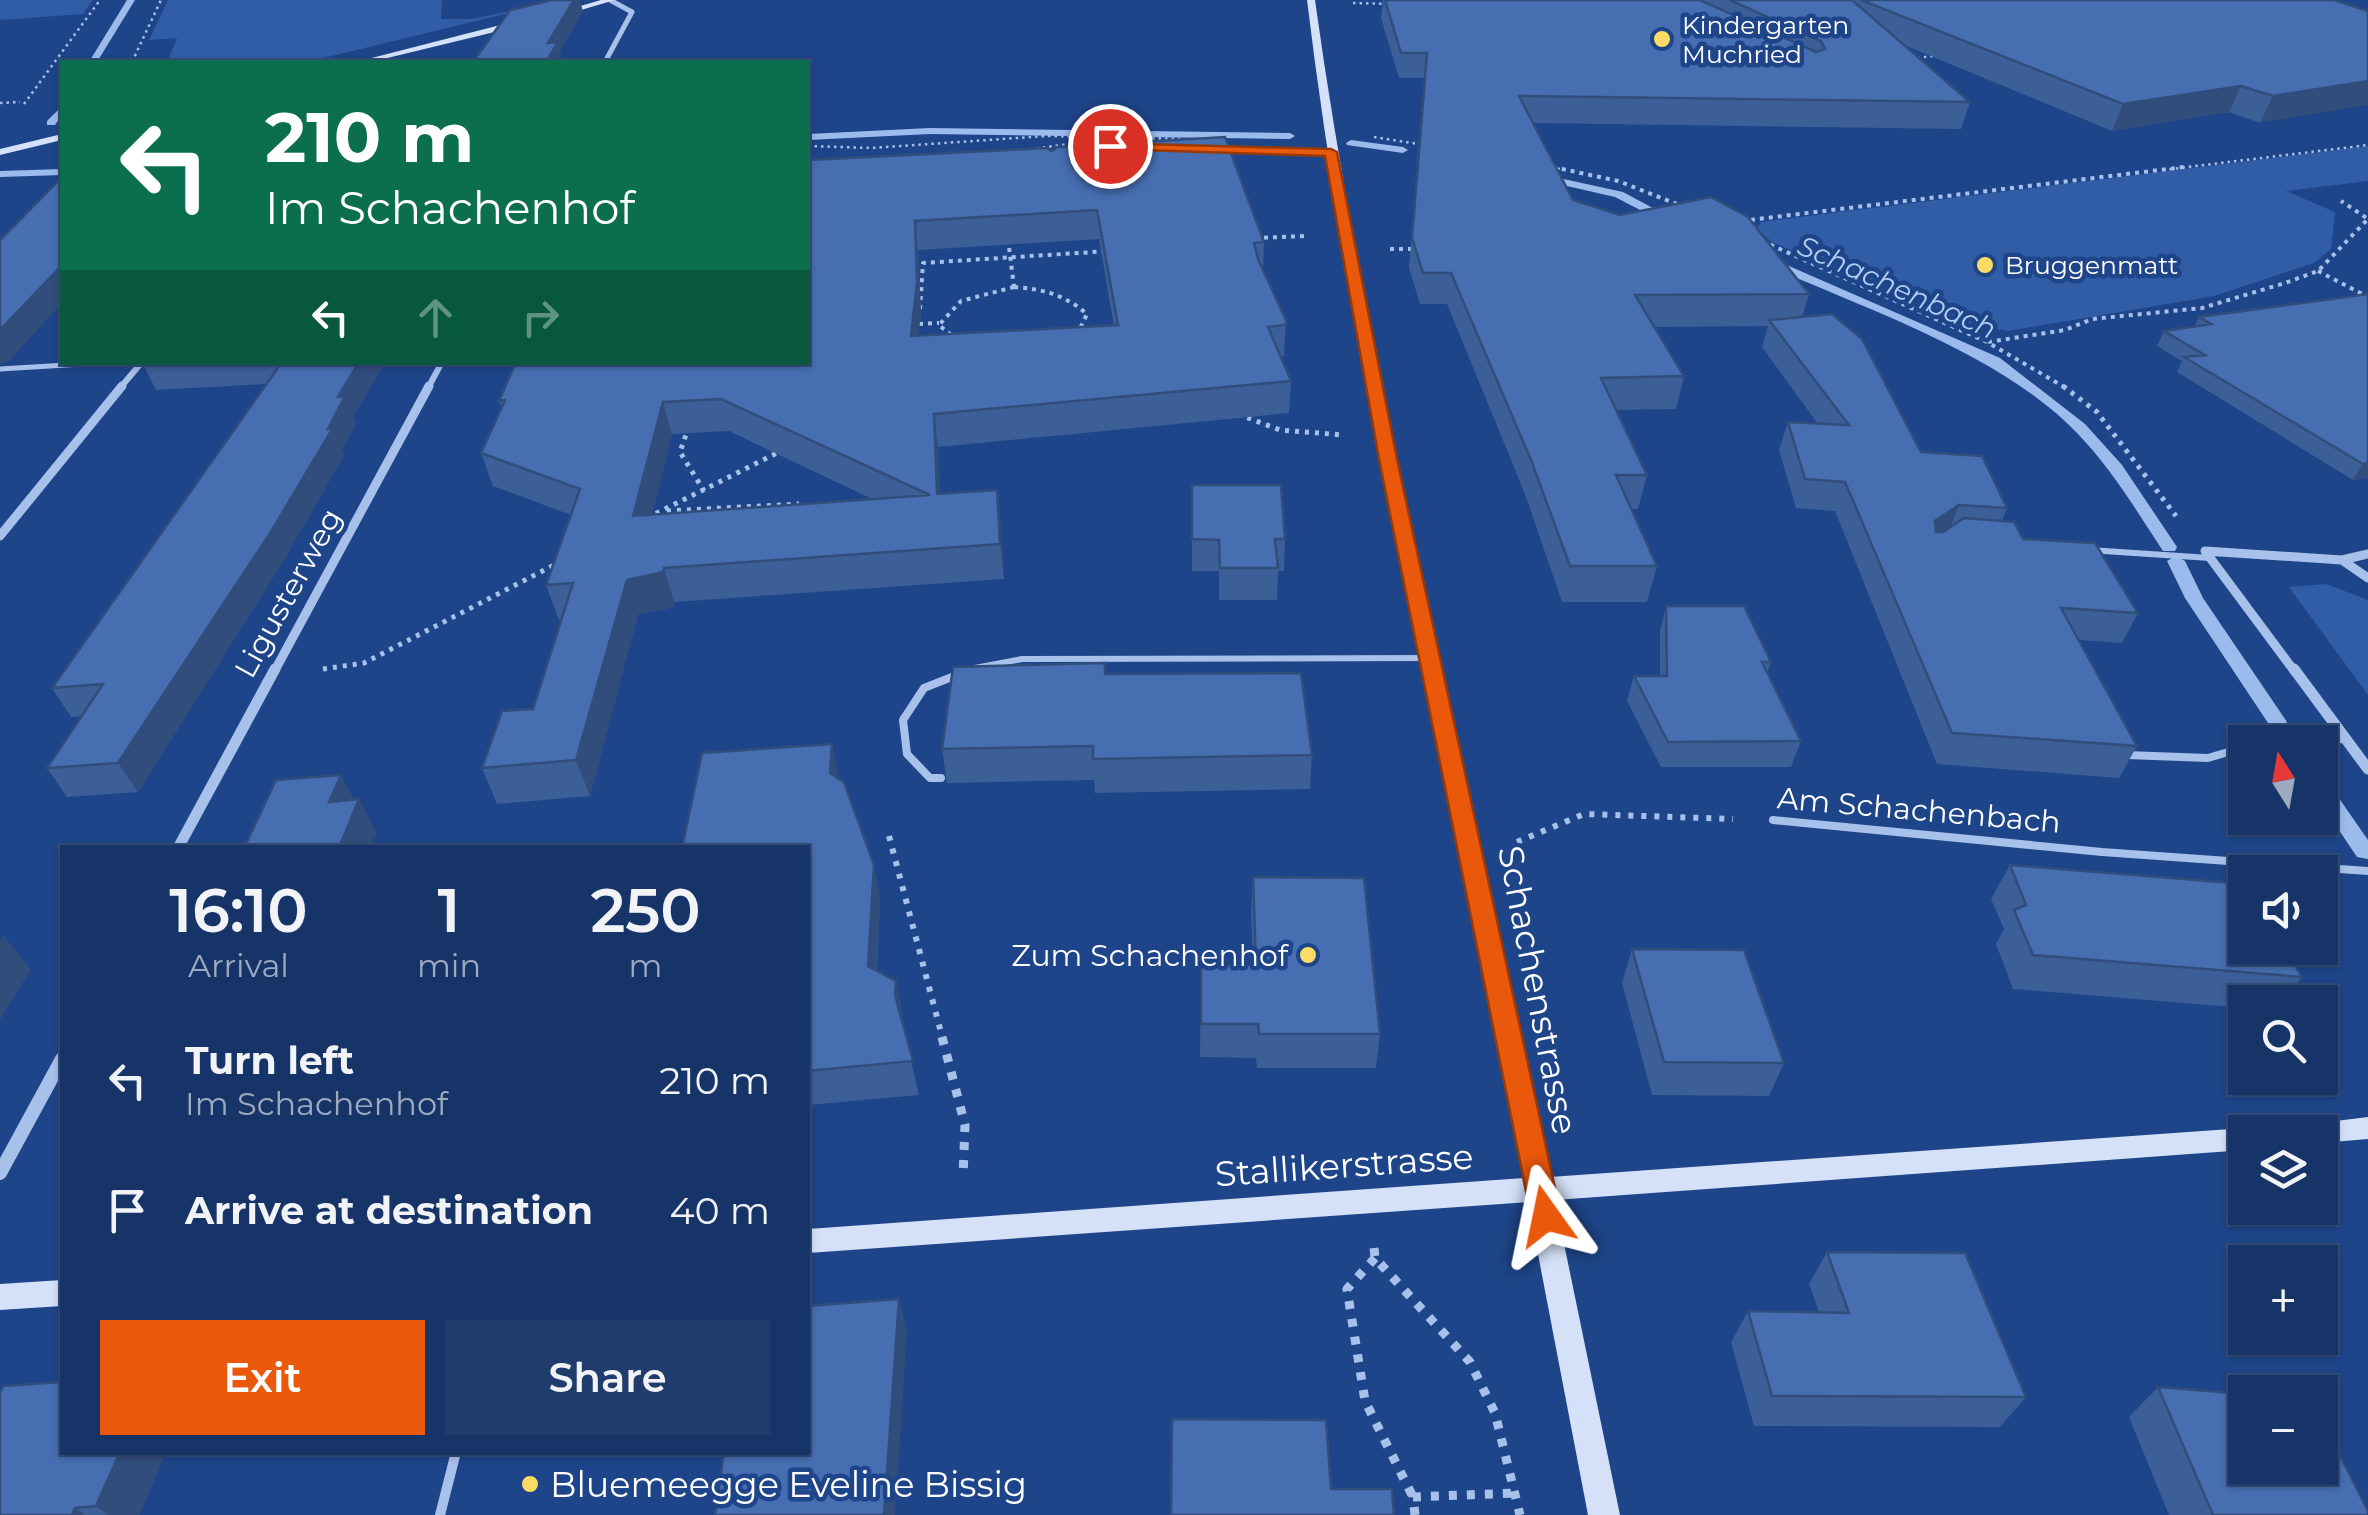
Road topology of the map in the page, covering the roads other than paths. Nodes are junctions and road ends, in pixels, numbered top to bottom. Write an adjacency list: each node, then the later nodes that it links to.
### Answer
1 (610, 0): 3 (street); 6 (street)
2 (1311, 2): 8 (street, Schachenstrasse)
3 (552, 14)
4 (533, 20): 5 (street)
5 (368, 60)
6 (606, 60)
7 (60, 137): 10 (street)
8 (1329, 142): 9 (lane); 21 (street, Schachenstrasse)
9 (1204, 148)
10 (0, 152)
11 (66, 365): 14 (lane)
12 (140, 365): 15 (street)
13 (440, 365): 29 (street, Ligusterweg)
14 (0, 369)
15 (0, 536)
16 (2070, 548): 17 (lane)
17 (2207, 554): 19 (street); 23 (street)
18 (2368, 554): 19 (street)
19 (2342, 560): 20 (street)
20 (2368, 578)
21 (1430, 658): 27 (lane); 36 (street, Schachenstrasse)
22 (2338, 739): 23 (lane)
23 (2346, 739): 26 (street)
24 (2228, 753): 25 (lane)
25 (2119, 755)
26 (2368, 769)
27 (941, 778)
28 (1773, 820): 30 (lane, Am Schachenbach)
29 (180, 845)
30 (2368, 871)
31 (60, 1063): 35 (street)
32 (2368, 1128): 33 (street)
33 (2338, 1130)
34 (2228, 1140): 36 (street, Stallikerstrasse)
35 (0, 1174)
36 (1540, 1188): 37 (street, Stallikerstrasse); 42 (street, Schachenstrasse)
37 (810, 1242)
38 (60, 1292): 39 (street)
39 (0, 1297)
40 (455, 1455): 41 (lane)
41 (440, 1515)
42 (1604, 1515)

